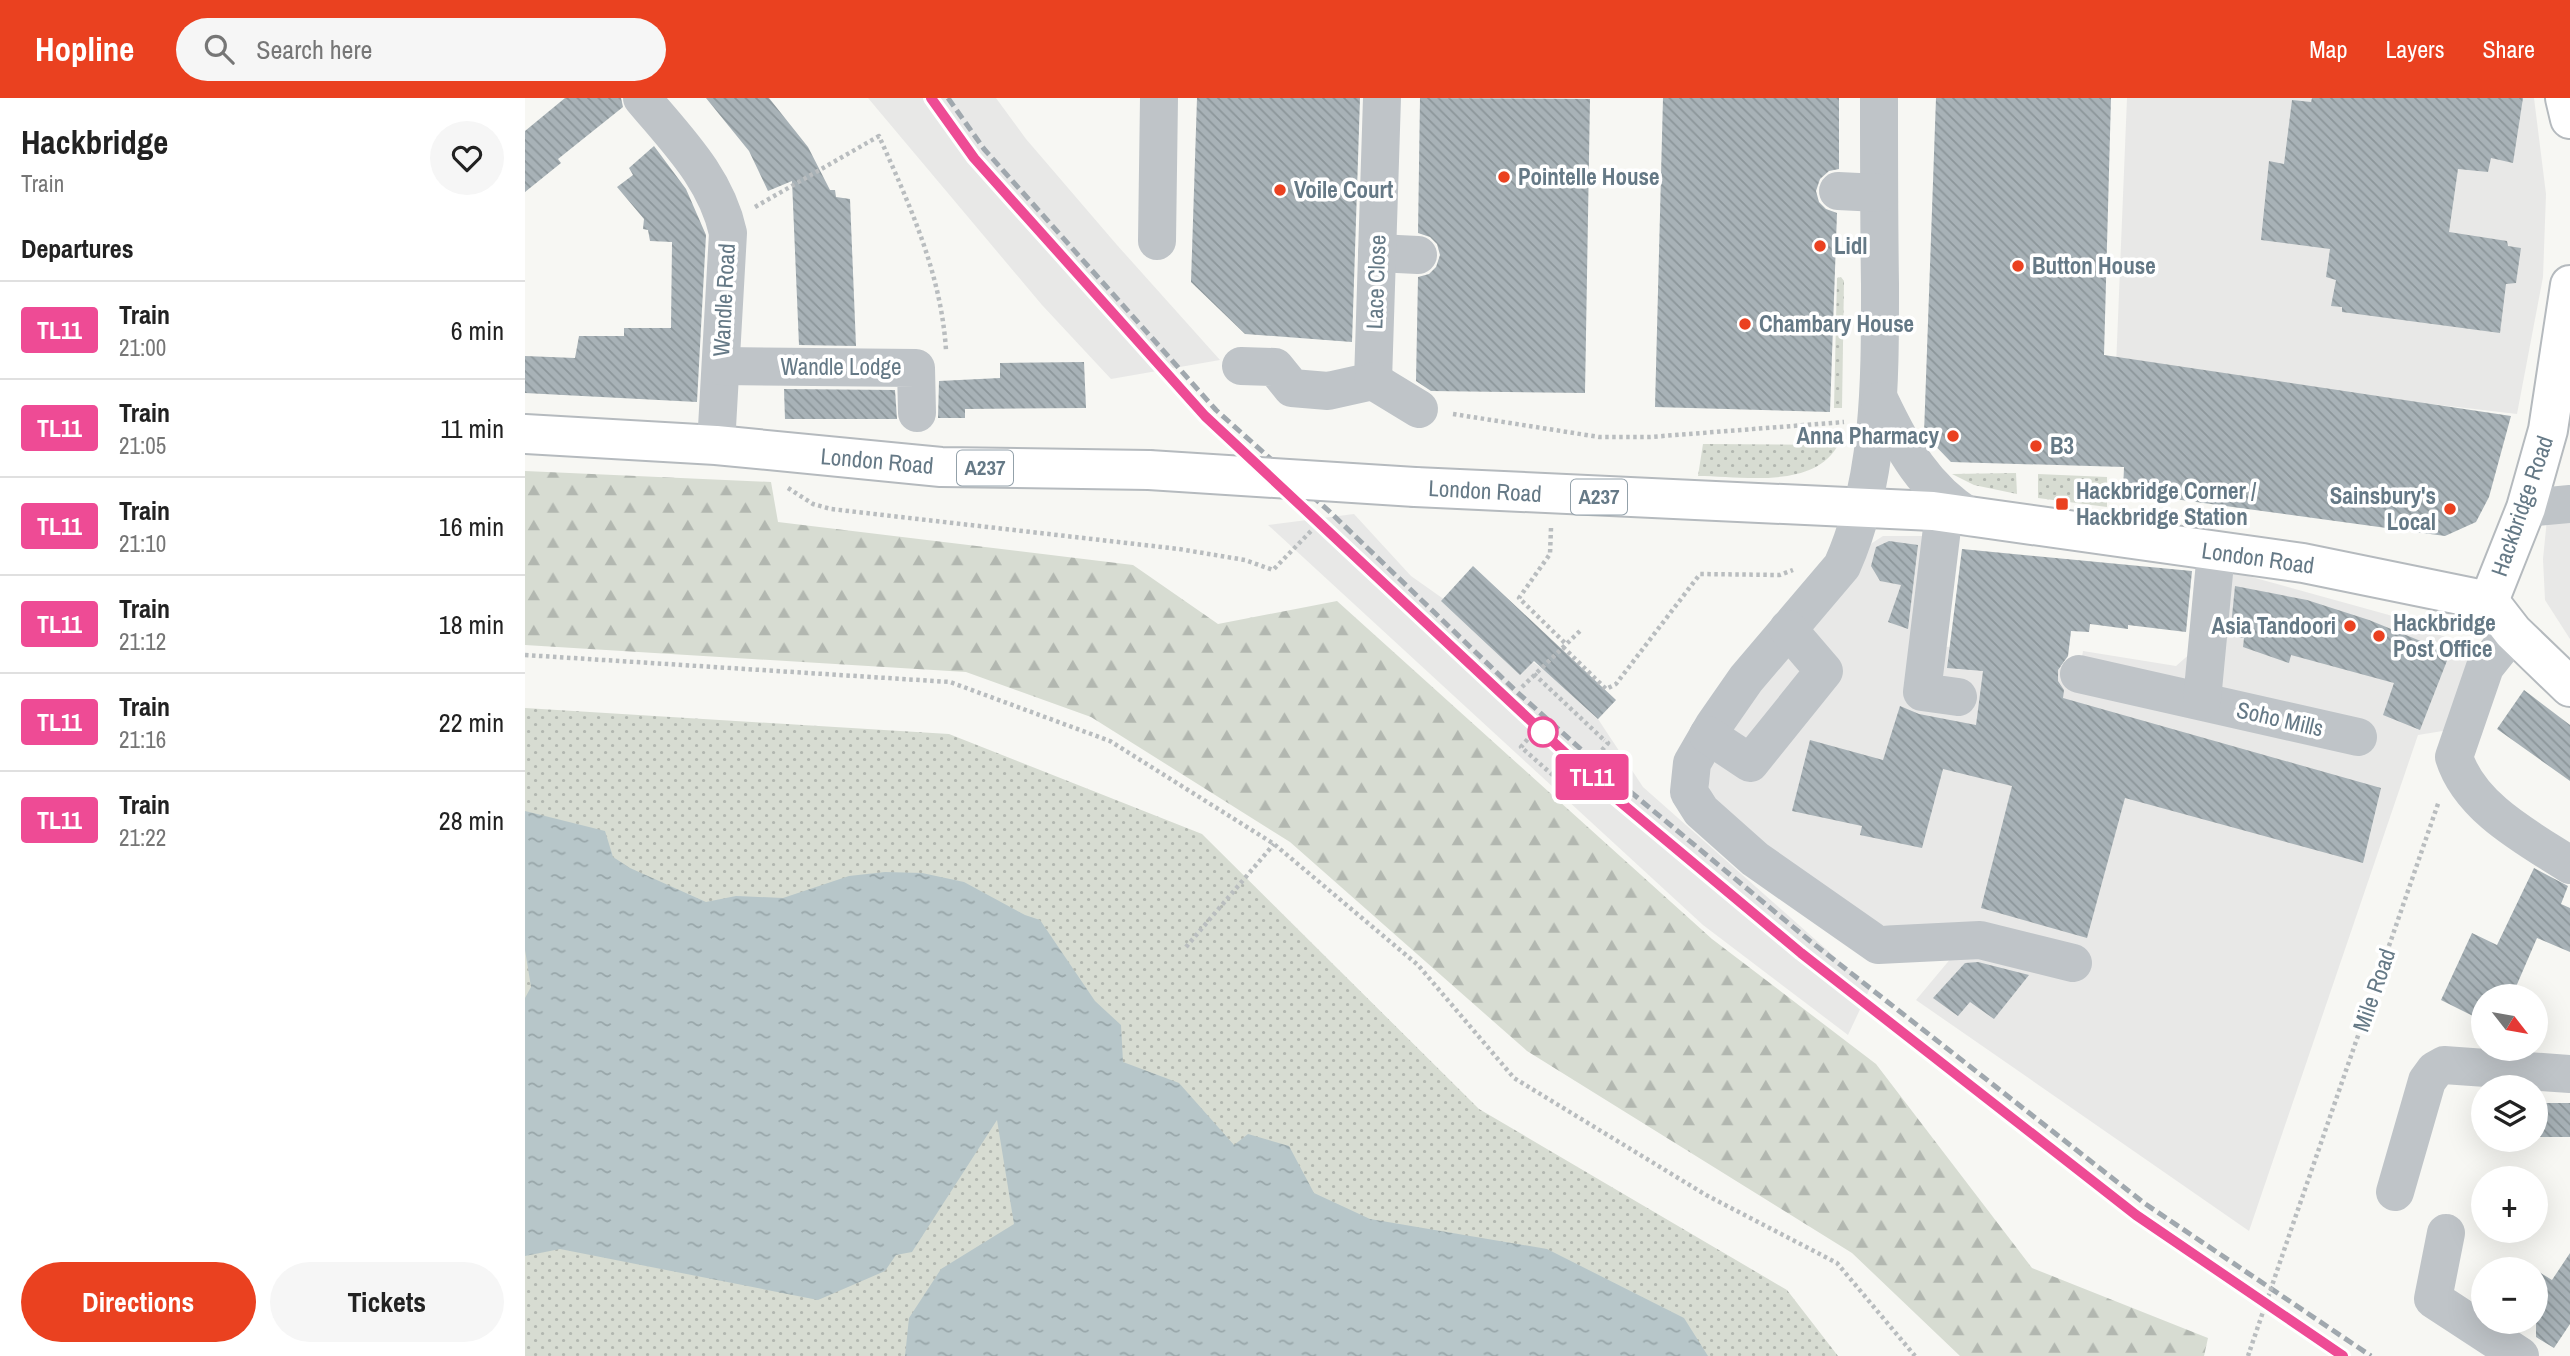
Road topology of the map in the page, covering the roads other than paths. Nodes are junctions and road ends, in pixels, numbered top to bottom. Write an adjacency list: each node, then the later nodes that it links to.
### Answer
1 (642, 98): 13 (street, Wandle Road)
2 (1159, 98): 9 (street)
3 (1382, 98): 10 (street, Lace Close)
4 (1879, 98): 8 (street)
5 (2565, 98): 6 (main road)
6 (2570, 119)
7 (1838, 191): 8 (street)
8 (1879, 193): 17 (street)
9 (1157, 242)
10 (1377, 253): 11 (street); 15 (street, Lace Close)
11 (1418, 255)
12 (2570, 285): 23 (main road, Hackbridge Road)
13 (721, 366): 18 (street, Wandle Lodge); 20 (street, Wandle Road)
14 (1241, 366): 15 (street)
15 (1373, 381): 16 (street)
16 (1419, 409)
17 (1878, 410): 22 (street); 24 (street)
18 (917, 413)
19 (525, 434): 20 (main road, London Road / A237)
20 (716, 445): 22 (main road, London Road / A237, bridge)
21 (2570, 504): 23 (street)
22 (1862, 506): 24 (main road, London Road / A237); 27 (street)
23 (2526, 508): 26 (main road, Hackbridge Road)
24 (1957, 514): 25 (main road, London Road / A237); 31 (street)
25 (2216, 552): 26 (main road, London Road / A237); 32 (street)
26 (2489, 601): 28 (main road)
27 (1788, 629): 33 (street); 33 (street)
28 (2514, 632): 30 (main road); 35 (street)
29 (2079, 674): 32 (street, Soho Mills)
30 (2570, 687)
31 (1958, 697)
32 (2201, 701): 34 (street, Soho Mills)
33 (1707, 734): 36 (street)
34 (2358, 737)
35 (2570, 865)
36 (2073, 963)
37 (2570, 1074): 38 (street)
38 (2395, 1192)
39 (2446, 1233): 40 (street)
40 (2520, 1356)

